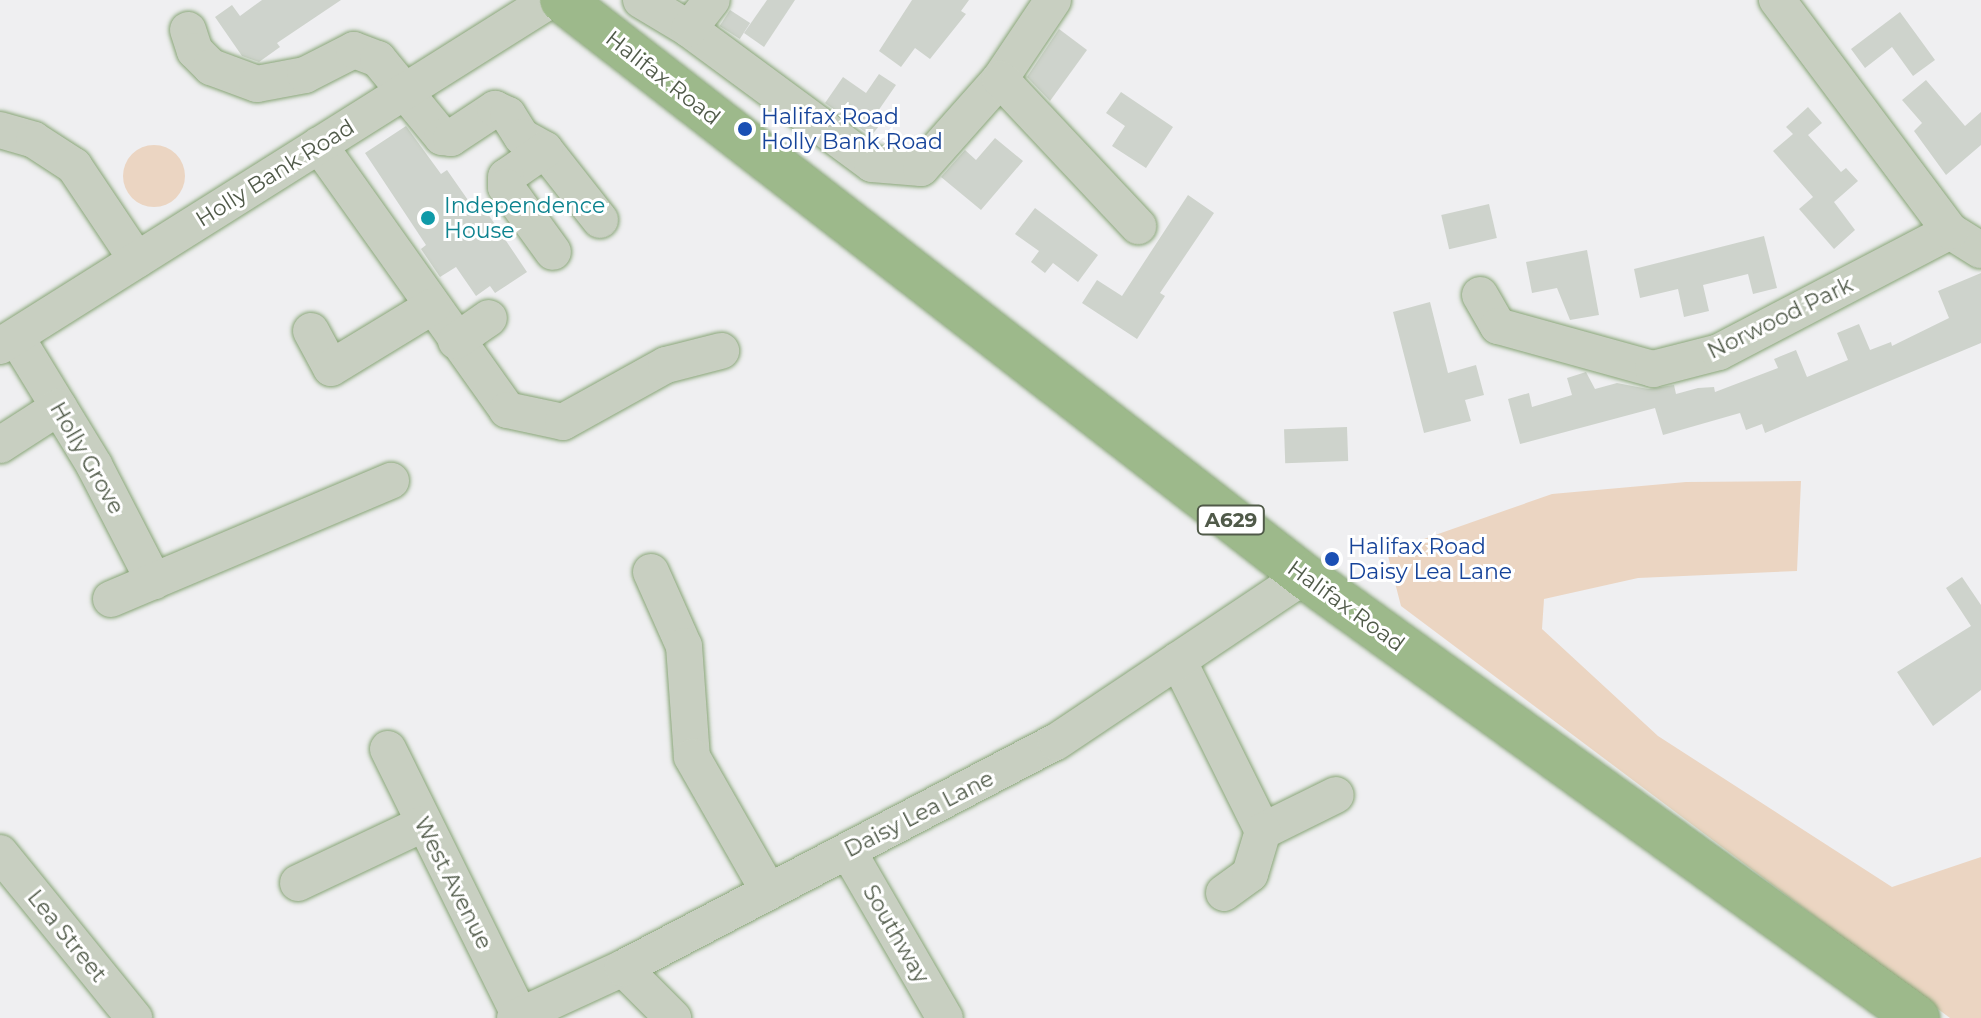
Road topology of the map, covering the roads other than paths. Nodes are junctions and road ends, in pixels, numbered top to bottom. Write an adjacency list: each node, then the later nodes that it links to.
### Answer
1 (550, 0): 10 (street, Holly Bank Road)
2 (562, 0): 31 (highway, Halifax Road / A629)
3 (641, 0): 7 (street)
4 (712, 0): 7 (street)
5 (1053, 0): 9 (street)
6 (1777, 0): 16 (street)
7 (689, 29): 9 (street)
8 (188, 30): 10 (street)
9 (1000, 79): 15 (street)
10 (406, 91): 12 (street, Holly Bank Road); 13 (street)
11 (0, 130): 19 (street)
12 (319, 145): 19 (street, Holly Bank Road); 21 (street)
13 (545, 150): 14 (street); 18 (street)
14 (600, 220)
15 (1138, 226)
16 (1950, 231): 17 (street); 20 (street, Norwood Park)
17 (1981, 250)
18 (553, 252)
19 (137, 260): 25 (street, Holly Bank Road)
20 (1480, 295)
21 (433, 306): 23 (street); 24 (street)
22 (489, 318): 24 (street)
23 (311, 331)
24 (456, 341): 26 (street)
25 (8, 342): 27 (street, Holly Grove)
26 (721, 351)
27 (59, 407): 28 (street); 32 (street, Holly Grove)
28 (0, 445)
29 (391, 481): 32 (street)
30 (651, 572): 42 (street)
31 (1304, 576): 34 (street, Daisy Lea Lane); 46 (highway, Halifax Road / A629)
32 (154, 581): 33 (street)
33 (111, 599)
34 (1178, 660): 38 (street); 39 (street, Daisy Lea Lane)
35 (388, 749): 37 (street, West Avenue)
36 (1336, 795): 38 (street)
37 (423, 824): 41 (street); 45 (street, West Avenue)
38 (1263, 831): 43 (street)
39 (848, 851): 42 (street, Daisy Lea Lane); 49 (street, Southway)
40 (0, 853): 47 (street, Lea Street)
41 (298, 883)
42 (769, 892): 44 (street, Daisy Lea Lane)
43 (1224, 893)
44 (623, 968): 45 (street, Daisy Lea Lane); 48 (street)
45 (518, 1017)
46 (1911, 1017)
47 (134, 1018)
48 (673, 1018)
49 (945, 1018)

